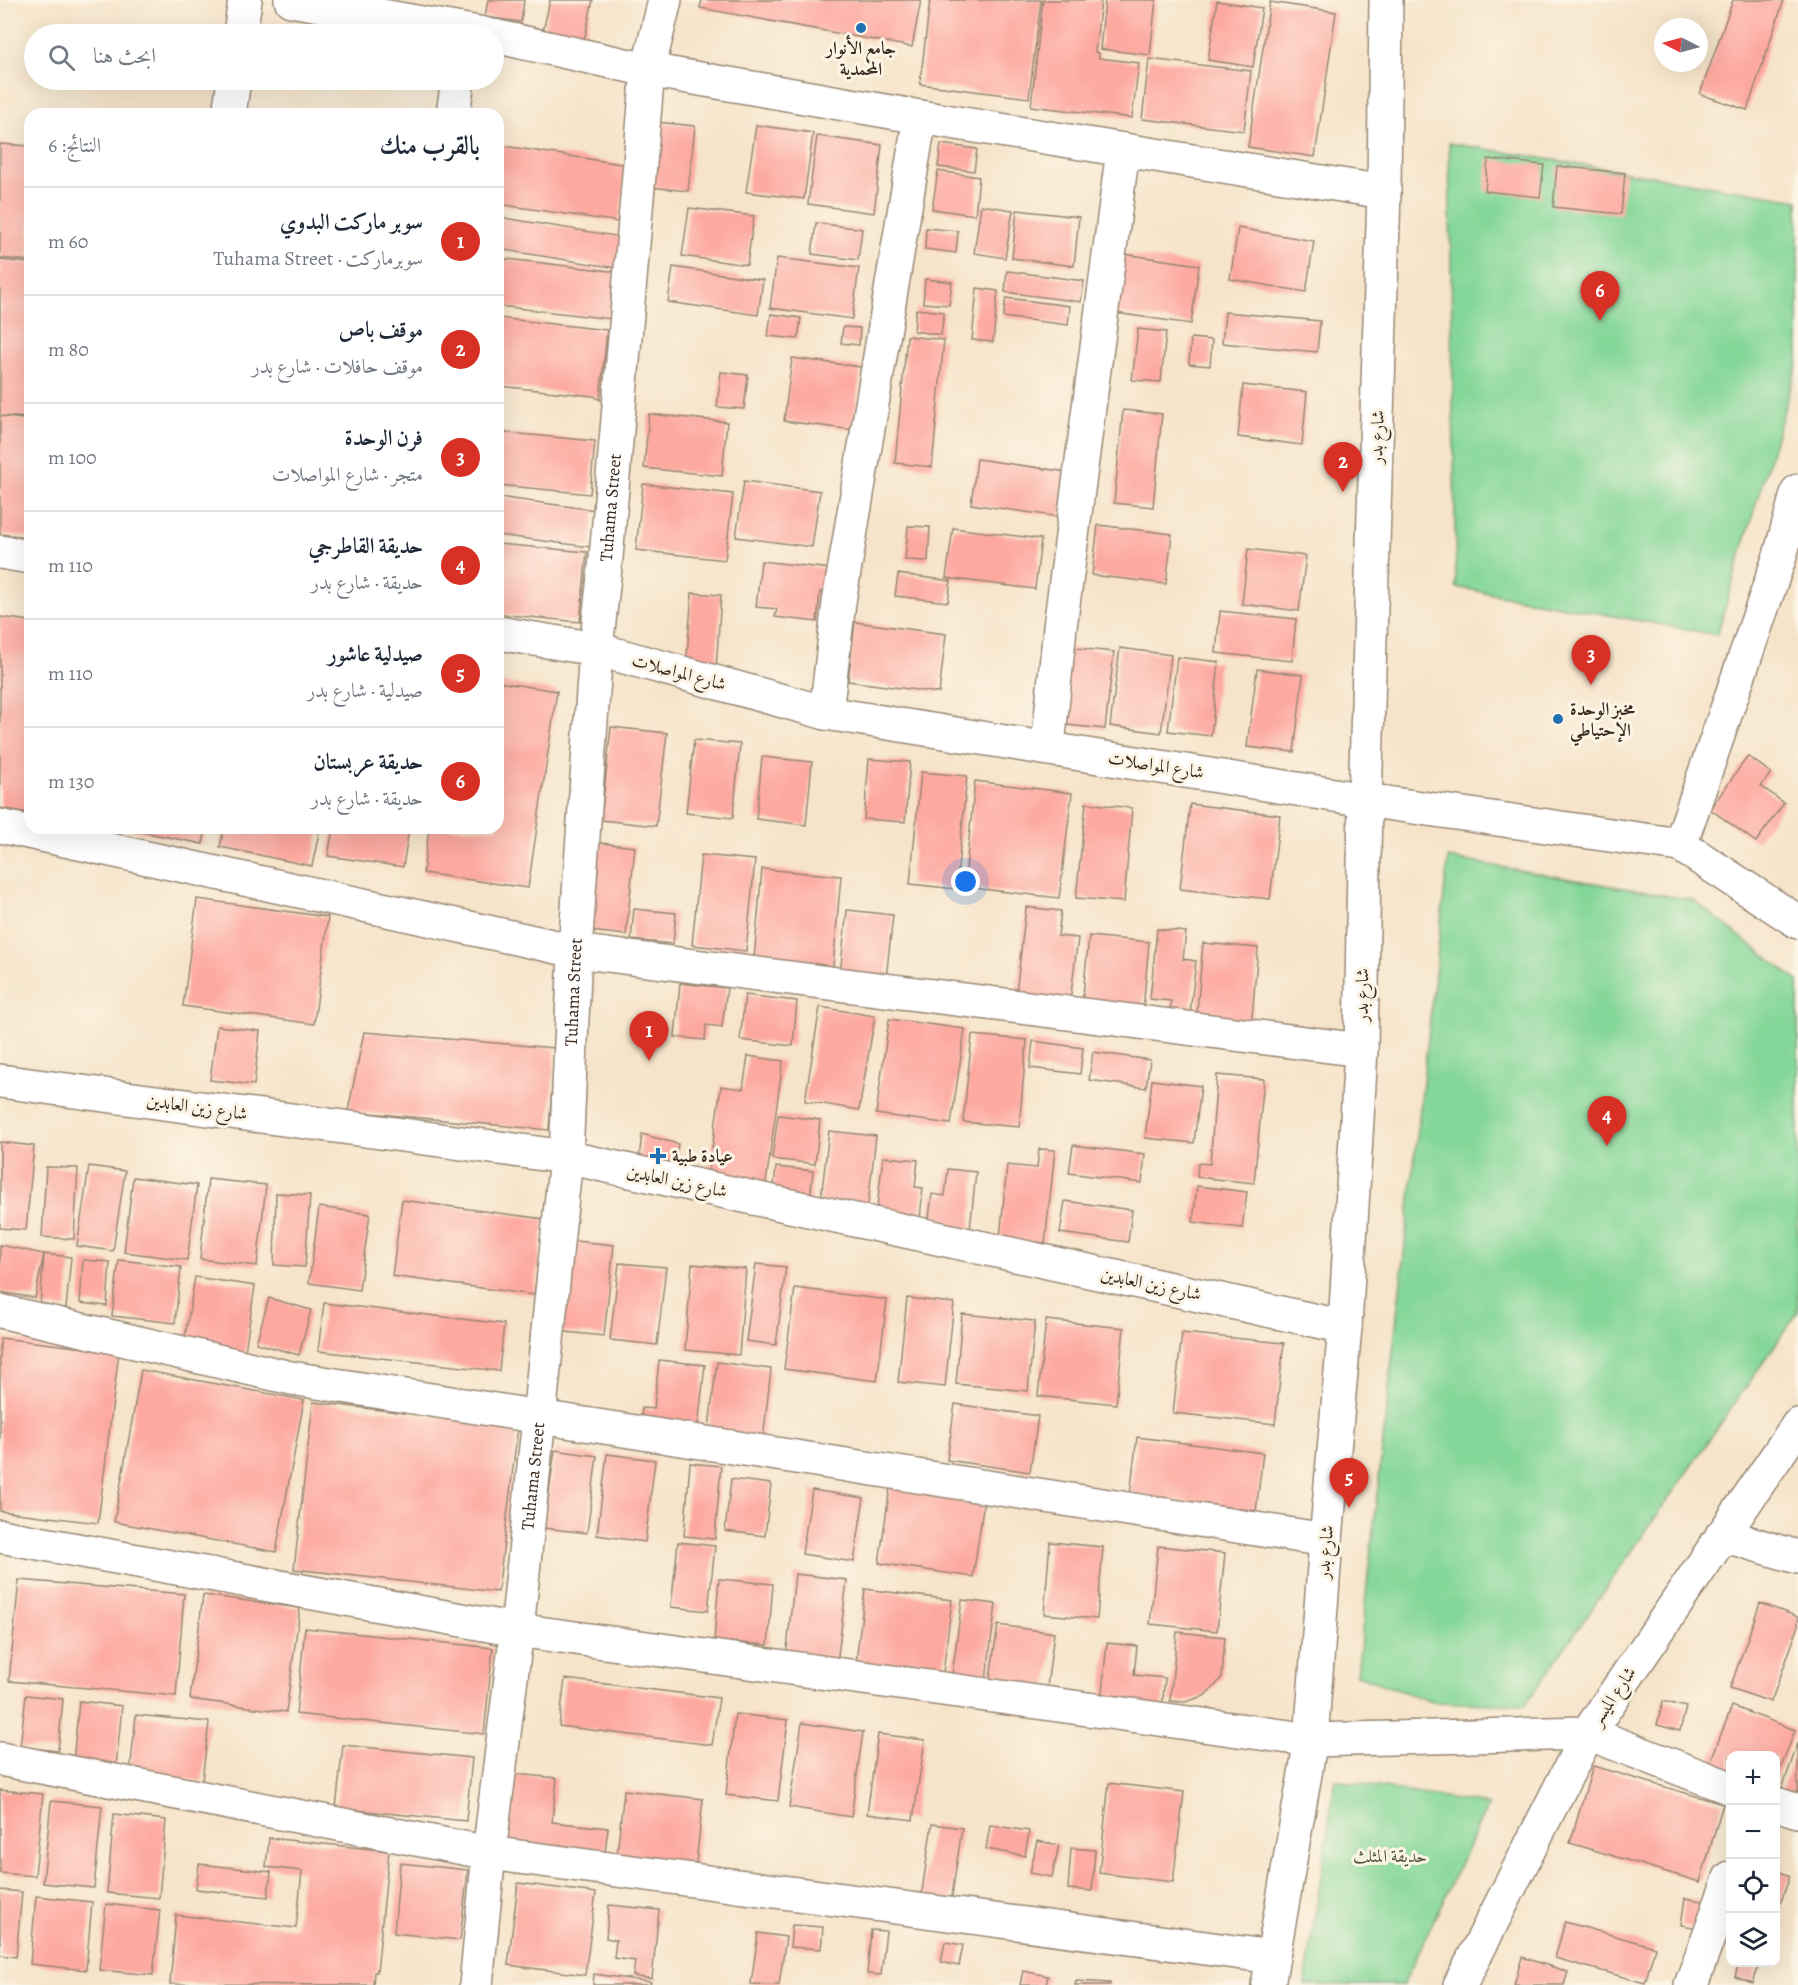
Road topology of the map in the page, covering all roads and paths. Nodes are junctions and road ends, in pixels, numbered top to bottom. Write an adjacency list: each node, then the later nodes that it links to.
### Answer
1 (245, 0): 5 (street)
2 (291, 0): 6 (street)
3 (665, 0): 8 (street, Tuhama Street)
4 (1386, 0): 15 (street, شارع بدر)
5 (241, 24)
6 (422, 24)
7 (504, 40): 8 (street)
8 (648, 70): 13 (street); 21 (street, Tuhama Street)
9 (233, 90): 11 (street)
10 (457, 90): 12 (street)
11 (230, 108)
12 (454, 108)
13 (920, 117): 14 (street); 22 (street)
14 (1123, 150): 15 (street); 23 (street)
15 (1384, 192): 24 (street, شارع بدر)
16 (1798, 491): 19 (street)
17 (0, 552): 18 (street)
18 (24, 556)
19 (1789, 562): 28 (street)
20 (504, 634): 21 (street, شارع المواصلات)
21 (596, 649): 22 (street, شارع المواصلات); 30 (street, Tuhama Street)
22 (826, 713): 23 (street, شارع المواصلات)
23 (1048, 747): 24 (street, شارع المواصلات)
24 (1365, 800): 28 (street, شارع المواصلات); 31 (street, شارع بدر)
25 (0, 826): 26 (street)
26 (24, 831)
27 (37, 834): 30 (street)
28 (1680, 845): 29 (street, شارع المواصلات)
29 (1798, 922)
30 (575, 951): 31 (street); 33 (street, Tuhama Street)
31 (1361, 1050): 35 (street, شارع بدر)
32 (0, 1081): 33 (street, شارع زين العابدين)
33 (566, 1156): 35 (street, شارع زين العابدين); 36 (street, Tuhama Street)
34 (0, 1311): 36 (street)
35 (1345, 1327): 40 (street, شارع بدر)
36 (539, 1418): 40 (street); 42 (street, Tuhama Street)
37 (1798, 1425): 38 (street, شارع الميسر)
38 (1722, 1535): 41 (street); 43 (street, شارع الميسر)
39 (0, 1536): 42 (street)
40 (1326, 1540): 44 (street, شارع بدر)
41 (1798, 1557)
42 (517, 1630): 44 (street); 49 (street, Tuhama Street)
43 (1588, 1733): 44 (street); 46 (street); 53 (street, شارع الميسر)
44 (1311, 1740): 51 (street, شارع بدر)
45 (0, 1759): 49 (street)
46 (1726, 1786)
47 (1779, 1805): 48 (street)
48 (1798, 1811)
49 (489, 1853): 51 (street); 52 (street, Tuhama Street)
50 (1726, 1891): 54 (street)
51 (1271, 1971)
52 (476, 1985)
53 (1460, 1985)
54 (1691, 1985)

